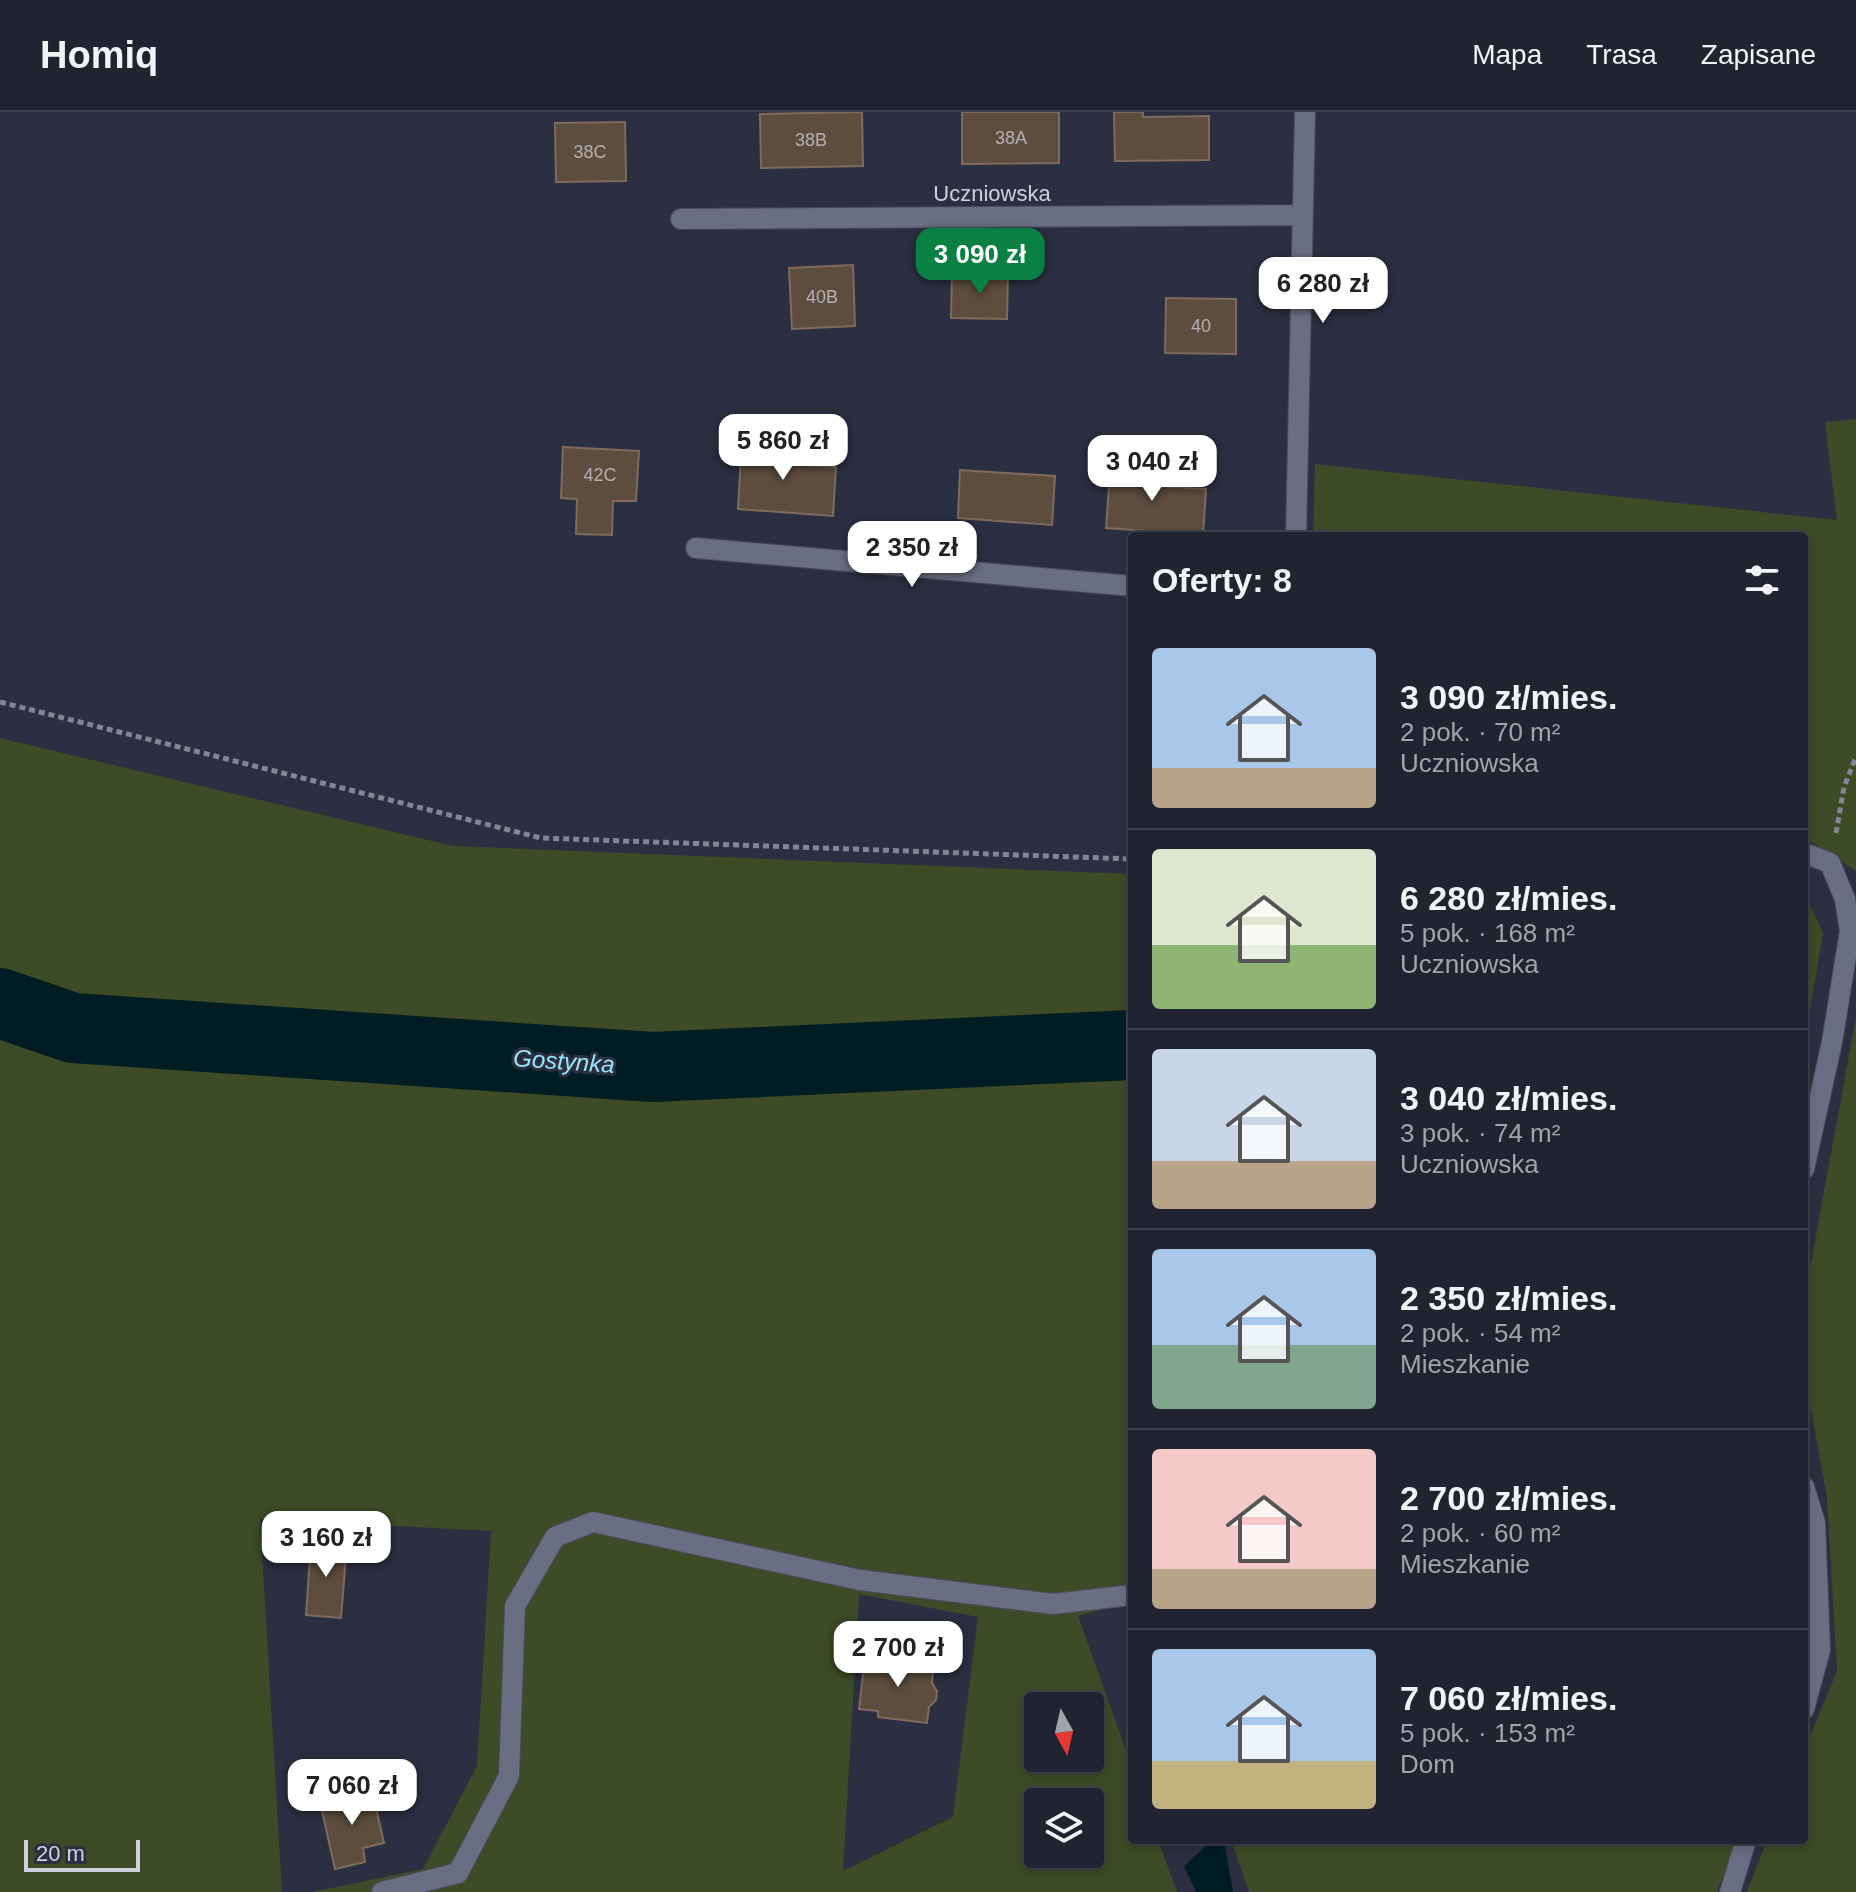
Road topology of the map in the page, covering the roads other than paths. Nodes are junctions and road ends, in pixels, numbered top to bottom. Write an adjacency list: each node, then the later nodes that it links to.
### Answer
1 (1305, 112): 2 (street)
2 (1303, 215): 3 (street, Uczniowska); 4 (street)
3 (681, 219)
4 (1296, 532)
5 (696, 548): 6 (street)
6 (1128, 586)
7 (1808, 855): 8 (street)
8 (1808, 1151)
9 (1808, 1500): 11 (street)
10 (1128, 1595): 13 (street)
11 (1808, 1694)
12 (1745, 1844): 14 (street)
13 (382, 1892)
14 (1730, 1892)

